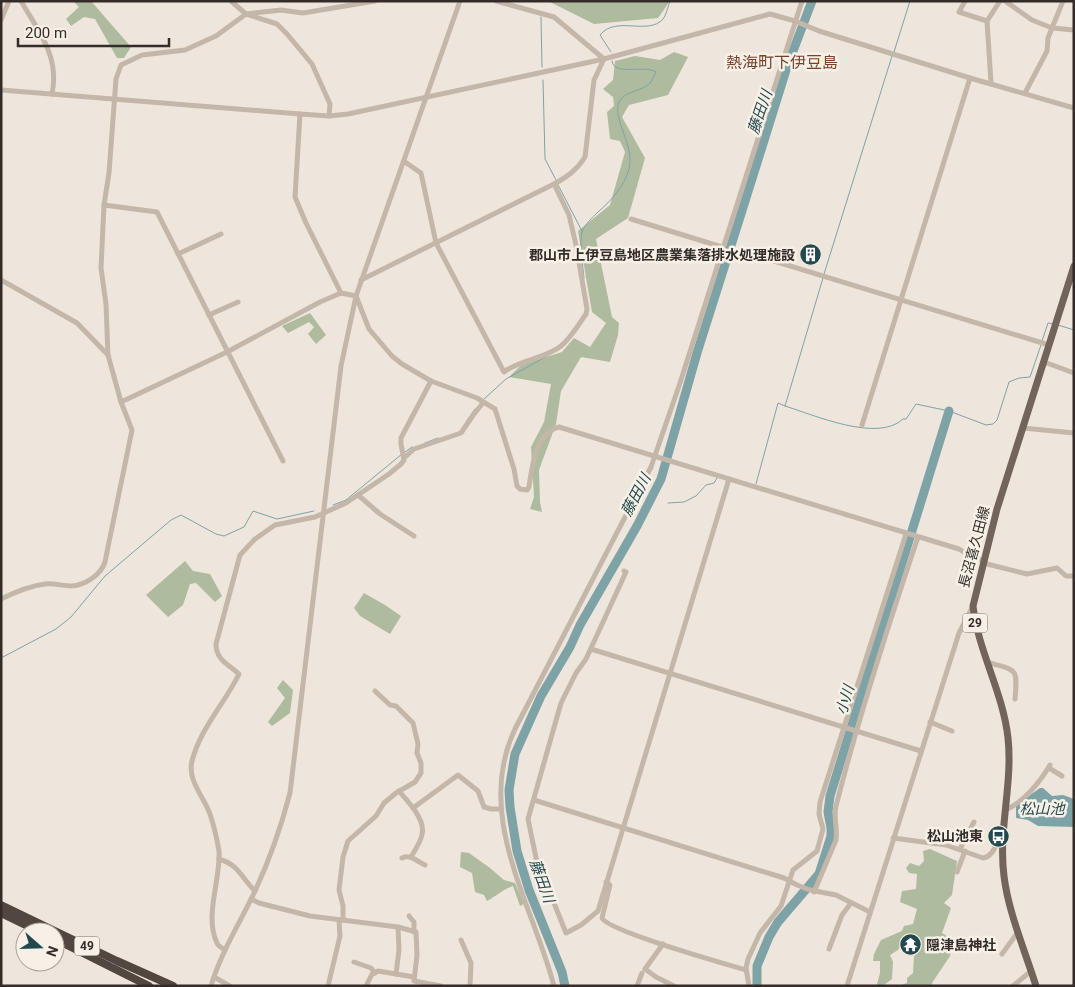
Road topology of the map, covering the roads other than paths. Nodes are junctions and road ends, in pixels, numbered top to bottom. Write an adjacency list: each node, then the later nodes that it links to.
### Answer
1 (9, 1): 13 (street)
2 (21, 1): 23 (street)
3 (231, 1): 12 (street)
4 (375, 1): 12 (street)
5 (460, 1): 24 (street)
6 (496, 1): 18 (street)
7 (802, 1): 14 (street)
8 (965, 1): 15 (street)
9 (1000, 1): 15 (street)
10 (1005, 1): 16 (street)
11 (1063, 1): 16 (street)
12 (246, 14): 25 (street); 28 (street)
13 (1, 20)
14 (795, 21): 18 (street); 19 (street); 35 (street)
15 (987, 21): 20 (street)
16 (1052, 28): 17 (street); 22 (street)
17 (1074, 30)
18 (604, 59): 24 (street); 30 (street)
19 (970, 78): 20 (street); 43 (street)
20 (992, 83): 22 (street)
21 (1, 90): 23 (street)
22 (1025, 93): 26 (street)
23 (52, 94): 25 (street)
24 (427, 97): 28 (street); 29 (street)
25 (115, 99): 27 (street); 31 (street)
26 (1074, 108)
27 (300, 114): 28 (street); 41 (street)
28 (329, 116)
29 (404, 162): 34 (street); 40 (street)
30 (554, 184): 34 (street); 34 (street)
31 (104, 205): 36 (street); 48 (street)
32 (631, 219): 35 (street)
33 (221, 234): 36 (street)
34 (436, 243): 40 (street)
35 (722, 247): 57 (street)
36 (178, 254): 45 (street)
37 (751, 254): 43 (street)
38 (1074, 266): 46 (main road, 長沼喜久田線 / 29)
39 (1, 280): 48 (street)
40 (361, 280): 42 (street)
41 (341, 292): 42 (street); 47 (street)
42 (356, 296): 51 (street); 62 (street)
43 (901, 301): 46 (street); 54 (street)
44 (238, 302): 45 (street)
45 (209, 316): 47 (street)
46 (1049, 345): 49 (main road, 長沼喜久田線 / 29)
47 (227, 352): 52 (street); 59 (street)
48 (108, 355): 52 (street)
49 (1044, 362): 50 (street); 55 (main road, 長沼喜久田線 / 29)
50 (1074, 373)
51 (432, 381): 53 (street); 58 (street)
52 (121, 402): 69 (street)
53 (483, 403): 57 (street); 58 (street)
54 (862, 425)
55 (1023, 428): 56 (street); 66 (main road, 長沼喜久田線 / 29)
56 (1074, 433)
57 (654, 456): 60 (street); 87 (street)
58 (404, 458): 61 (street)
59 (283, 461)
60 (729, 479): 63 (street); 75 (street)
61 (358, 495): 62 (street); 64 (street)
62 (324, 513): 96 (street); 102 (street)
63 (906, 534): 65 (street); 79 (street)
64 (414, 536)
65 (918, 537): 66 (street); 80 (street)
66 (983, 562): 68 (street); 72 (main road, 長沼喜久田線 / 29)
67 (624, 571): 73 (street)
68 (1074, 576)
69 (8, 595): 70 (street); 71 (street)
70 (1, 599)
71 (1, 605)
72 (973, 606): 74 (main road, 長沼喜久田線 / 29); 78 (street)
73 (591, 649): 75 (street); 85 (street)
74 (987, 662): 77 (street); 88 (main road, 長沼喜久田線 / 29)
75 (670, 674): 79 (street); 90 (street)
76 (375, 691): 84 (street)
77 (1015, 698)
78 (930, 722): 81 (street); 82 (street)
79 (843, 727): 80 (street); 99 (street)
80 (856, 731): 82 (street); 101 (street)
81 (952, 731)
82 (921, 750): 91 (street)
83 (1062, 776): 88 (street)
84 (399, 791): 86 (street); 109 (street)
85 (534, 800): 90 (street); 100 (street)
86 (413, 808): 87 (street); 94 (street)
87 (501, 809): 137 (street)
88 (1005, 810): 92 (main road, 長沼喜久田線 / 29)
89 (974, 822): 93 (street)
90 (622, 827): 99 (street); 100 (street)
91 (894, 838): 93 (street); 106 (street)
92 (1003, 839): 93 (street); 112 (main road, 長沼喜久田線 / 29)
93 (963, 850): 98 (street)
94 (411, 856): 95 (street); 97 (street)
95 (402, 858)
96 (219, 859): 102 (street); 118 (street)
97 (425, 865)
98 (957, 872)
99 (789, 880): 101 (street); 121 (street)
100 (606, 882): 116 (street)
101 (810, 890): 104 (street)
102 (255, 891): 103 (street)
103 (251, 899): 109 (street); 118 (street)
104 (851, 903): 106 (street); 117 (street)
105 (1, 905): 130 (highway, 49)
106 (870, 912): 141 (street)
107 (1, 913): 110 (highway)
108 (409, 916): 113 (street)
109 (341, 920): 111 (street); 133 (street)
110 (19, 922)
111 (398, 927): 113 (street); 125 (street)
112 (1019, 931): 119 (street); 122 (main road, 長沼喜久田線 / 29)
113 (414, 932): 127 (street)
114 (461, 940): 136 (street)
115 (65, 944): 129 (highway, 49)
116 (663, 944): 121 (street); 139 (street)
117 (829, 949)
118 (225, 950): 126 (street)
119 (1002, 954)
120 (354, 962): 123 (street)
121 (746, 970): 140 (street)
122 (1031, 971): 142 (street); 143 (main road, 長沼喜久田線 / 29)
123 (375, 973): 125 (street); 134 (street)
124 (642, 973): 138 (street)
125 (396, 974): 127 (street)
126 (214, 977): 131 (street); 132 (street)
127 (414, 977): 128 (street)
128 (430, 985): 135 (street)
129 (149, 986)
130 (173, 986)
131 (211, 986)
132 (230, 986)
133 (328, 986)
134 (366, 986)
135 (441, 986)
136 (470, 986)
137 (554, 986)
138 (637, 986)
139 (674, 986)
140 (749, 986)
141 (847, 986)
142 (1014, 986)
143 (1036, 986)

